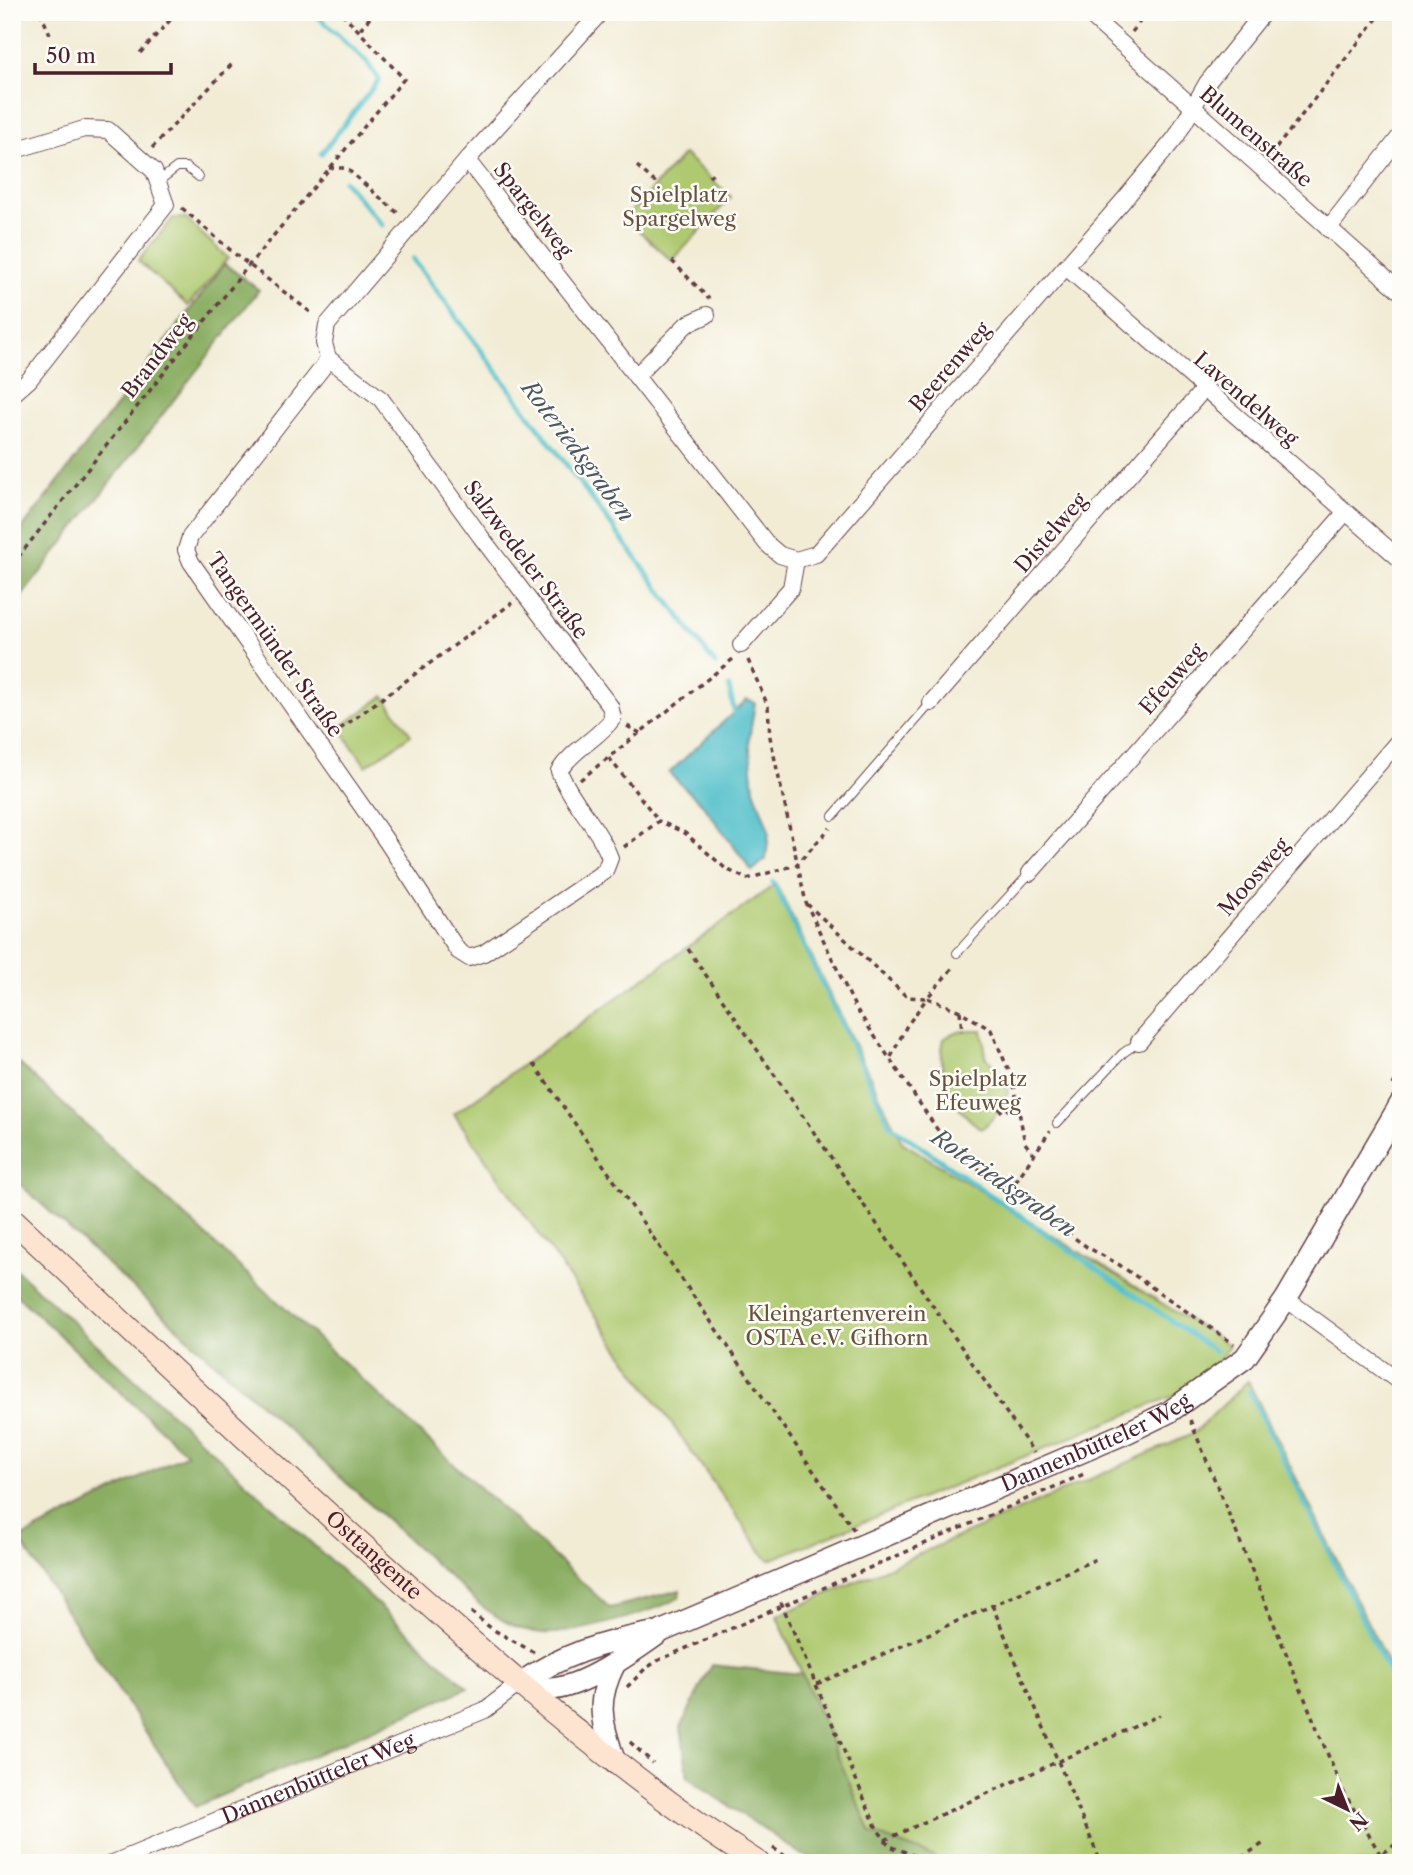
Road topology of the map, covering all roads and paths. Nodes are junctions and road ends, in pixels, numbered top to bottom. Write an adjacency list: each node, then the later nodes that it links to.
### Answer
1 (40, 12): 11 (path)
2 (172, 12): 13 (path)
3 (341, 12): 10 (path)
4 (375, 12): 10 (path)
5 (601, 12): 19 (street, Spargelweg)
6 (1086, 12): 12 (street, Blumenstraße)
7 (1147, 12): 12 (path)
8 (1264, 12): 15 (street, Beerenweg)
9 (1382, 12): 22 (path)
10 (360, 30): 21 (path, Brandweg)
11 (50, 34)
12 (1122, 45): 15 (street, Blumenstraße)
13 (140, 53)
14 (232, 64): 18 (path)
15 (1192, 109): 22 (street, Blumenstraße); 33 (street, Beerenweg)
16 (1401, 135): 30 (street)
17 (12, 151): 18 (street)
18 (141, 159): 26 (street)
19 (467, 160): 29 (street); 38 (street, Spargelweg)
20 (637, 166): 27 (path)
21 (329, 168): 29 (path); 32 (path, Brandweg)
22 (1260, 169): 30 (street, Blumenstraße)
23 (716, 170): 25 (path)
24 (199, 177): 26 (lane)
25 (709, 177)
26 (159, 181): 28 (street)
27 (657, 184)
28 (166, 205): 32 (path); 40 (street)
29 (412, 225): 36 (street)
30 (1328, 229): 34 (street, Blumenstraße)
31 (672, 261): 35 (path)
32 (249, 265): 36 (path); 44 (path, Brandweg)
33 (1066, 267): 39 (street, Lavendelweg); 42 (street, Beerenweg)
34 (1401, 292)
35 (707, 315): 38 (street)
36 (327, 325): 37 (street)
37 (328, 358): 45 (street, Salzwedeler Straße); 49 (street, Tangermünder Straße)
38 (636, 376): 42 (street, Spargelweg)
39 (1203, 390): 41 (street, Lavendelweg); 47 (street, Distelweg)
40 (12, 395)
41 (1345, 513): 43 (street, Lavendelweg); 56 (street, Efeuweg)
42 (796, 560): 46 (street)
43 (1401, 560)
44 (12, 565)
45 (524, 594): 49 (path); 51 (street, Salzwedeler Straße)
46 (741, 645): 50 (path); 55 (path)
47 (931, 703): 52 (lane)
48 (1401, 738): 63 (street, Moosweg)
49 (319, 745): 54 (street, Tangermünder Straße)
50 (609, 758): 51 (path); 53 (path)
51 (572, 790): 54 (street)
52 (833, 817): 55 (path)
53 (659, 821): 54 (path); 55 (path)
54 (610, 858)
55 (796, 865): 57 (path)
56 (1030, 873): 59 (lane)
57 (806, 903): 60 (path); 64 (path)
58 (688, 949): 77 (path)
59 (957, 953): 60 (path)
60 (927, 998): 61 (path); 64 (path)
61 (960, 1011): 62 (path); 67 (path)
62 (962, 1031)
63 (1139, 1042): 69 (lane)
64 (891, 1057): 71 (path)
65 (534, 1064): 79 (path)
66 (1401, 1103): 73 (street, Dannenbütteler Weg)
67 (1018, 1106): 68 (path); 70 (path)
68 (999, 1108)
69 (1057, 1123): 70 (path)
70 (1035, 1156): 71 (path)
71 (1010, 1190): 74 (path)
72 (12, 1219): 87 (main road, Osttangente)
73 (1286, 1299): 74 (street, Dannenbütteler Weg); 75 (street)
74 (1245, 1358): 77 (street, Dannenbütteler Weg)
75 (1401, 1383)
76 (1181, 1426): 99 (path)
77 (1045, 1469): 79 (street, Dannenbütteler Weg)
78 (1094, 1469): 89 (path)
79 (863, 1547): 84 (street, Dannenbütteler Weg)
80 (1096, 1559): 82 (path)
81 (461, 1604): 86 (path)
82 (992, 1605): 88 (path); 92 (path)
83 (786, 1612): 88 (path)
84 (662, 1631): 85 (street, Dannenbütteler Weg); 86 (street, Dannenbütteler Weg)
85 (615, 1663): 87 (street, Dannenbütteler Weg); 93 (street)
86 (546, 1664): 87 (street, Dannenbütteler Weg)
87 (519, 1684): 93 (main road, Osttangente); 100 (street, Dannenbütteler Weg)
88 (816, 1685): 95 (path)
89 (623, 1692)
90 (1160, 1715): 92 (path)
91 (623, 1736): 94 (path)
92 (1058, 1762): 95 (path); 103 (path)
93 (615, 1763): 98 (main road, Osttangente)
94 (660, 1769)
95 (885, 1840): 102 (path)
96 (1401, 1841): 99 (path)
97 (1264, 1843): 104 (path)
98 (761, 1852): 101 (path)
99 (1380, 1854): 105 (path)
100 (113, 1863)
101 (796, 1863)
102 (933, 1863)
103 (1101, 1863)
104 (1233, 1863)
105 (1366, 1863)

